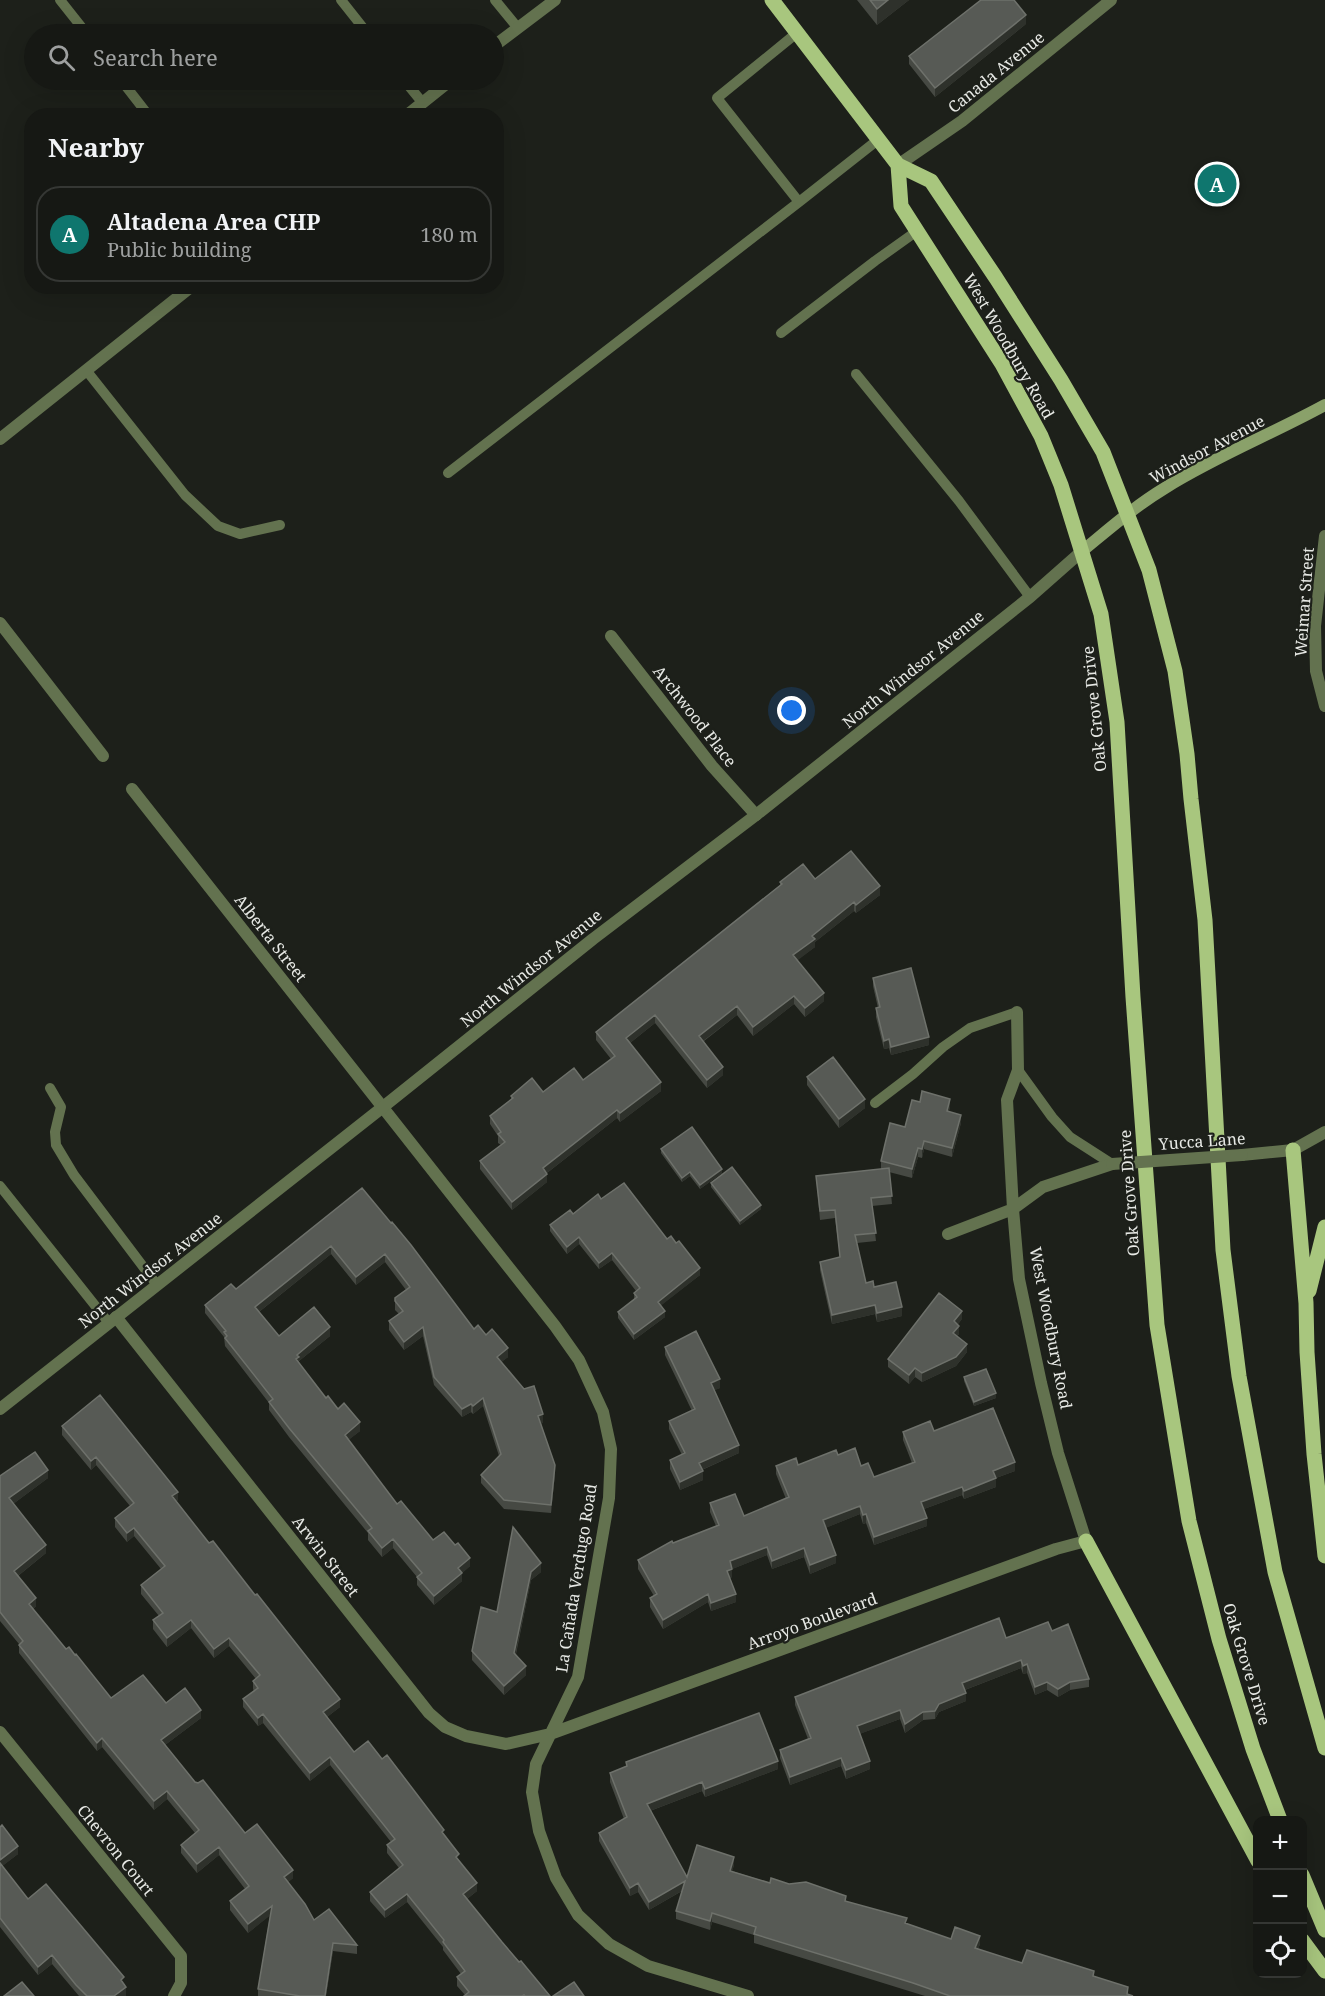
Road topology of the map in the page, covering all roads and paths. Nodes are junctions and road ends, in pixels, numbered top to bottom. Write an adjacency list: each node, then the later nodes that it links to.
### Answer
1 (60, 0): 7 (lane)
2 (341, 0): 8 (lane)
3 (495, 0): 9 (lane)
4 (555, 0): 9 (street)
5 (772, 0): 10 (main road, West Woodbury Road)
6 (1111, 0): 19 (street, Canada Avenue)
7 (79, 24)
8 (360, 24)
9 (517, 27): 11 (street)
10 (798, 32): 18 (main road, West Woodbury Road); 20 (lane)
11 (504, 38)
12 (129, 90): 16 (lane)
13 (413, 90): 15 (lane)
14 (438, 90): 15 (street)
15 (423, 102): 17 (street)
16 (143, 108)
17 (416, 108)
18 (879, 139): 19 (main road, West Woodbury Road); 20 (lane)
19 (898, 165): 21 (main road, West Woodbury Road); 29 (main road, West Woodbury Road)
20 (799, 202): 28 (lane)
21 (917, 231): 23 (lane); 32 (main road, West Woodbury Road)
22 (182, 294): 24 (street)
23 (781, 333)
24 (86, 370): 27 (street); 30 (lane)
25 (856, 374): 33 (lane)
26 (1325, 405): 29 (main road, Windsor Avenue)
27 (0, 439)
28 (448, 473)
29 (1127, 514): 32 (main road, Windsor Avenue); 60 (main road)
30 (280, 525)
31 (1325, 536): 36 (street, Weimar Street)
32 (1081, 552): 33 (street, North Windsor Avenue); 61 (main road, Oak Grove Drive)
33 (1030, 597): 39 (street, North Windsor Avenue)
34 (0, 623): 37 (street)
35 (611, 636): 39 (street, Archwood Place)
36 (1325, 706)
37 (103, 756)
38 (132, 789): 44 (street, Alberta Street)
39 (756, 815): 44 (street, North Windsor Avenue)
40 (1017, 1012): 41 (street, West Woodbury Road); 43 (lane)
41 (1018, 1070): 47 (lane); 49 (street, West Woodbury Road)
42 (50, 1088): 52 (lane)
43 (875, 1103)
44 (383, 1107): 52 (street, North Windsor Avenue); 59 (street, La Cañada Verdugo Road)
45 (1325, 1132): 46 (street, Yucca Lane)
46 (1293, 1150): 47 (street, Yucca Lane, bridge); 53 (main road)
47 (1112, 1164): 49 (street, Yucca Lane)
48 (0, 1186): 54 (lane)
49 (1013, 1209): 51 (street, Yucca Lane); 56 (street, West Woodbury Road)
50 (1325, 1227): 53 (main road)
51 (948, 1234)
52 (157, 1285): 54 (street, North Windsor Avenue)
53 (1306, 1303): 57 (main road)
54 (112, 1320): 55 (street, North Windsor Avenue); 59 (street, Arwin Street)
55 (0, 1409)
56 (1086, 1541): 59 (street, Arroyo Boulevard); 62 (main road)
57 (1325, 1556)
58 (0, 1732): 67 (street, Chevron Court)
59 (550, 1734): 68 (street, La Cañada Verdugo Road)
60 (1325, 1748)
61 (1278, 1816)
62 (1253, 1854)
63 (1307, 1887): 64 (main road)
64 (1325, 1930)
65 (1307, 1947): 66 (main road)
66 (1325, 1971)
67 (174, 1996)
68 (748, 1996)

